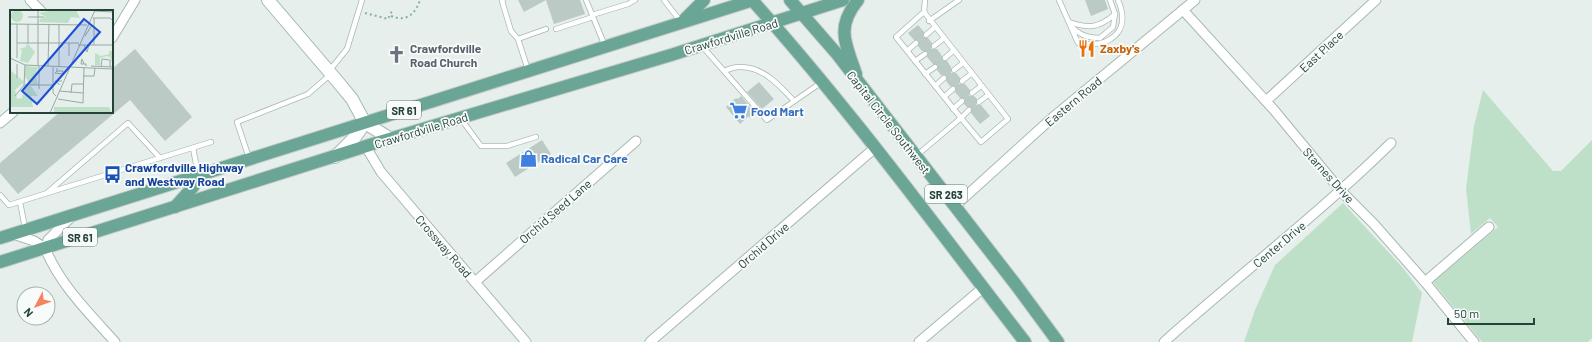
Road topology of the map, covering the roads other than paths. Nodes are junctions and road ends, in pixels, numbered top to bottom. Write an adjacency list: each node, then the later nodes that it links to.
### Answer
1 (30, 0): 21 (street)
2 (135, 0): 35 (street)
3 (362, 0): 52 (lane)
4 (503, 0): 36 (lane)
5 (586, 0): 26 (lane)
6 (635, 0): 26 (lane)
7 (664, 0): 28 (lane)
8 (704, 0): 28 (main road)
9 (752, 0): 28 (main road, Crawfordville Road / SR 61); 30 (main road)
10 (790, 0): 24 (main road, Capital Circle Southwest / SR 263)
11 (843, 0): 24 (main road, Crawfordville Road)
12 (858, 0): 58 (main road)
13 (925, 0): 23 (lane)
14 (959, 0): 27 (lane)
15 (1060, 0): 29 (lane)
16 (1110, 0): 25 (lane)
17 (1118, 0): 29 (lane)
18 (1195, 0): 22 (street, Eastern Road)
19 (1376, 0): 66 (street, East Place)
20 (270, 1): 52 (street)
21 (40, 10)
22 (1183, 10): 66 (street, Starnes Drive); 93 (street, Eastern Road)
23 (924, 12): 27 (lane); 42 (lane)
24 (802, 14): 30 (main road, Crawfordville Road); 58 (main road, Capital Circle Southwest / SR 263)
25 (1115, 14): 29 (lane); 29 (lane)
26 (593, 16): 33 (lane); 40 (lane)
27 (929, 21): 31 (lane)
28 (681, 22): 40 (main road, Crawfordville Road / SR 61)
29 (1067, 22)
30 (773, 23): 39 (main road, Crawfordville Road / SR 61); 57 (main road, SR 263)
31 (934, 28): 34 (lane); 37 (lane)
32 (546, 29): 36 (lane)
33 (556, 29)
34 (926, 35)
35 (113, 36)
36 (518, 39): 49 (lane)
37 (943, 39): 41 (lane); 43 (lane)
38 (916, 43): 42 (lane)
39 (701, 45): 51 (lane); 72 (main road, Crawfordville Road / SR 61)
40 (605, 46): 49 (main road, Crawfordville Road / SR 61)
41 (934, 46)
42 (907, 51): 46 (lane)
43 (953, 51): 45 (lane); 47 (lane)
44 (925, 54): 46 (lane)
45 (944, 58)
46 (915, 61): 53 (lane)
47 (963, 63): 50 (lane); 54 (lane)
48 (935, 66): 53 (lane)
49 (528, 70): 75 (main road, Crawfordville Road / SR 61)
50 (954, 70)
51 (724, 71): 65 (lane); 65 (lane)
52 (330, 72): 75 (street); 87 (lane)
53 (925, 74): 59 (lane)
54 (971, 74): 56 (lane); 60 (lane)
55 (944, 78): 59 (lane)
56 (962, 81)
57 (823, 82): 65 (lane); 82 (main road, SR 263)
58 (860, 85): 84 (main road, Capital Circle Southwest / SR 263)
59 (935, 86): 64 (lane)
60 (981, 86): 62 (lane); 63 (lane)
61 (953, 89): 64 (lane)
62 (972, 93)
63 (988, 95): 68 (lane); 73 (lane)
64 (944, 97): 69 (lane)
65 (794, 101)
66 (1266, 101): 89 (street, Starnes Drive)
67 (962, 102): 69 (lane)
68 (979, 102)
69 (953, 109): 73 (lane)
70 (969, 110): 73 (lane)
71 (12, 113): 74 (street)
72 (460, 118): 76 (lane); 77 (main road, Crawfordville Road / SR 61)
73 (961, 118): 84 (lane)
74 (0, 123)
75 (365, 123): 77 (street); 85 (street); 87 (main road, Crawfordville Road / SR 61)
76 (536, 137)
77 (391, 139): 81 (main road, Crawfordville Road / SR 61)
78 (636, 141): 102 (street, Orchid Seed Lane)
79 (211, 142): 83 (lane)
80 (1391, 143): 89 (street, Center Drive)
81 (366, 147): 85 (main road, Crawfordville Road / SR 61); 102 (street, Crossway Road)
82 (876, 147): 104 (main road, SR 263); 107 (street, Orchid Drive)
83 (193, 148): 86 (lane); 88 (lane)
84 (916, 156): 93 (main road, Capital Circle Southwest / SR 263)
85 (335, 157): 94 (main road, Crawfordville Road / SR 61)
86 (160, 158): 90 (lane); 90 (lane)
87 (249, 159): 88 (main road, Crawfordville Road / SR 61)
88 (199, 175): 94 (main road); 95 (main road, Crawfordville Road / SR 61)
89 (1341, 190): 103 (street, Starnes Drive); 111 (street, Center Drive)
90 (46, 194): 92 (lane)
91 (0, 195): 92 (lane)
92 (20, 202): 97 (lane)
93 (955, 206): 110 (main road, Capital Circle Southwest / SR 263)
94 (174, 208): 100 (main road, Crawfordville Road / SR 61)
95 (72, 216): 97 (main road, Crawfordville Road / SR 61); 100 (street)
96 (1489, 227): 103 (street)
97 (26, 230): 98 (main road, Crawfordville Road / SR 61)
98 (13, 234): 99 (main road, Crawfordville Road / SR 61); 100 (street)
99 (0, 238)
100 (45, 248): 101 (main road, Crawfordville Road / SR 61); 105 (street)
101 (0, 262)
102 (475, 282): 106 (street, Crossway Road)
103 (1425, 282): 112 (street, Starnes Drive)
104 (984, 287): 108 (street); 109 (main road, SR 263)
105 (115, 342)
106 (526, 342)
107 (650, 342)
108 (919, 342)
109 (1025, 342)
110 (1058, 342)
111 (1164, 342)
112 (1474, 342)

